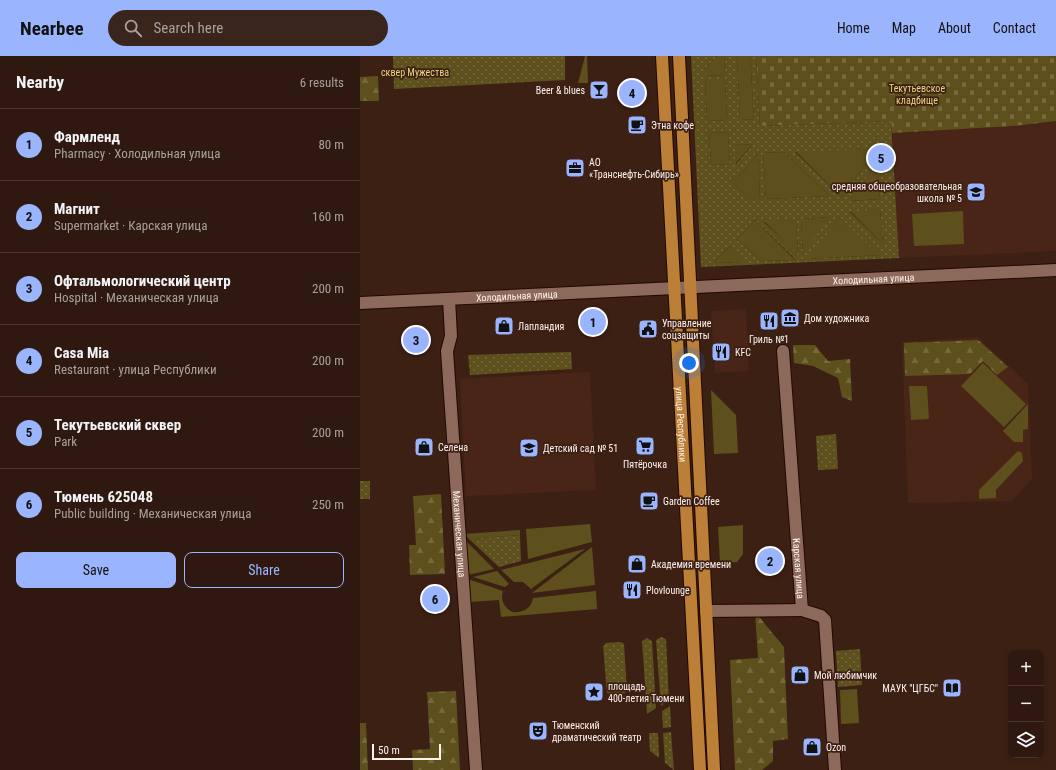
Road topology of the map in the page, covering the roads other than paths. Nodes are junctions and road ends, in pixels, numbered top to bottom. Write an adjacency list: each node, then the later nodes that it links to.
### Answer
1 (662, 56): 5 (main road, улица Республики)
2 (679, 56): 4 (main road, улица Республики)
3 (1056, 270): 4 (street, Холодильная улица)
4 (690, 287): 5 (street, Холодильная улица); 10 (main road, улица Республики)
5 (674, 288): 6 (street, Холодильная улица); 12 (main road, улица Республики)
6 (449, 298): 7 (street, Холодильная улица); 11 (street, Механическая улица)
7 (360, 303)
8 (783, 351): 9 (street, Карская улица)
9 (802, 610): 10 (street); 14 (street, Карская улица)
10 (706, 611): 13 (main road, улица Республики)
11 (476, 770)
12 (700, 770)
13 (714, 770)
14 (835, 770)

